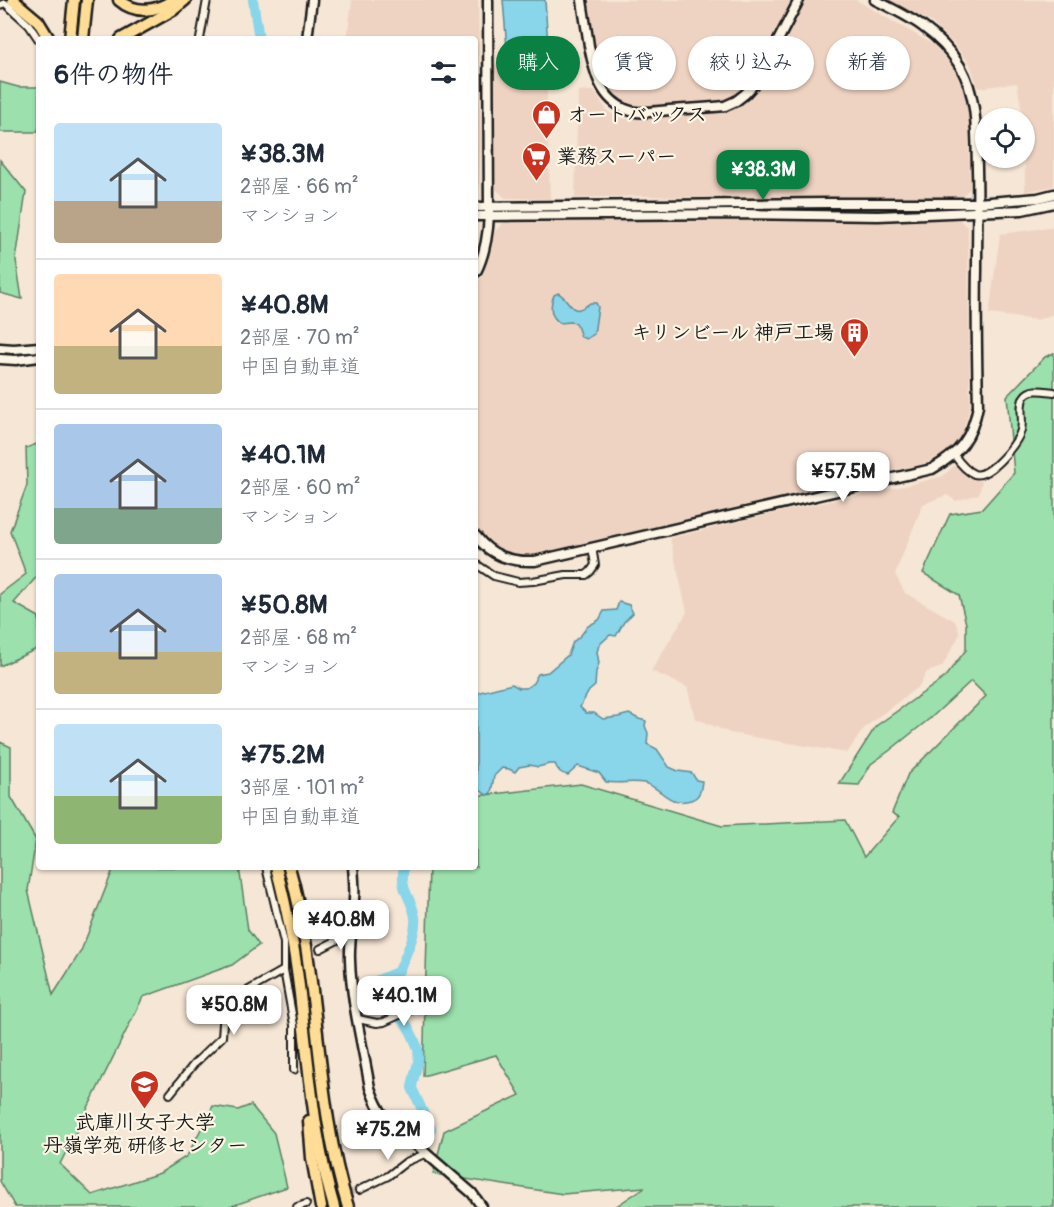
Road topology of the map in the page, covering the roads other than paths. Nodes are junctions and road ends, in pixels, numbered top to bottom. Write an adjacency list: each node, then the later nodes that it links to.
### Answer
1 (13, 0): 15 (highway)
2 (74, 0): 16 (highway)
3 (87, 0): 17 (highway)
4 (119, 0): 5 (highway)
5 (173, 0)
6 (184, 0): 18 (highway)
7 (207, 0): 19 (street)
8 (312, 0): 20 (street)
9 (488, 0): 25 (street)
10 (582, 0): 11 (street)
11 (799, 0)
12 (875, 0): 24 (street)
13 (0, 5): 14 (street)
14 (36, 36)
15 (47, 36)
16 (70, 36)
17 (83, 36)
18 (126, 36)
19 (201, 36)
20 (307, 36)
21 (1054, 194): 24 (street)
22 (1054, 203): 24 (street)
23 (478, 208): 25 (street)
24 (978, 208): 25 (street); 33 (street)
25 (489, 211): 26 (street); 27 (street)
26 (478, 215)
27 (478, 267)
28 (36, 347): 29 (street)
29 (0, 348)
30 (36, 357): 31 (street)
31 (0, 358)
32 (1054, 392): 33 (street)
33 (954, 455): 35 (street)
34 (478, 539): 35 (street)
35 (592, 547): 36 (street)
36 (478, 565)
37 (267, 870): 43 (street)
38 (277, 870): 46 (highway)
39 (290, 870): 55 (highway)
40 (353, 870): 41 (street)
41 (351, 933): 42 (street); 45 (street)
42 (320, 949)
43 (284, 970): 47 (street); 48 (street)
44 (416, 996): 45 (street)
45 (358, 1019): 49 (street)
46 (306, 1051): 53 (highway); 54 (highway)
47 (294, 1070)
48 (170, 1094)
49 (427, 1153): 50 (street); 56 (street)
50 (359, 1190)
51 (306, 1204): 52 (street)
52 (297, 1207)
53 (321, 1207)
54 (334, 1207)
55 (348, 1207)
56 (482, 1207)

